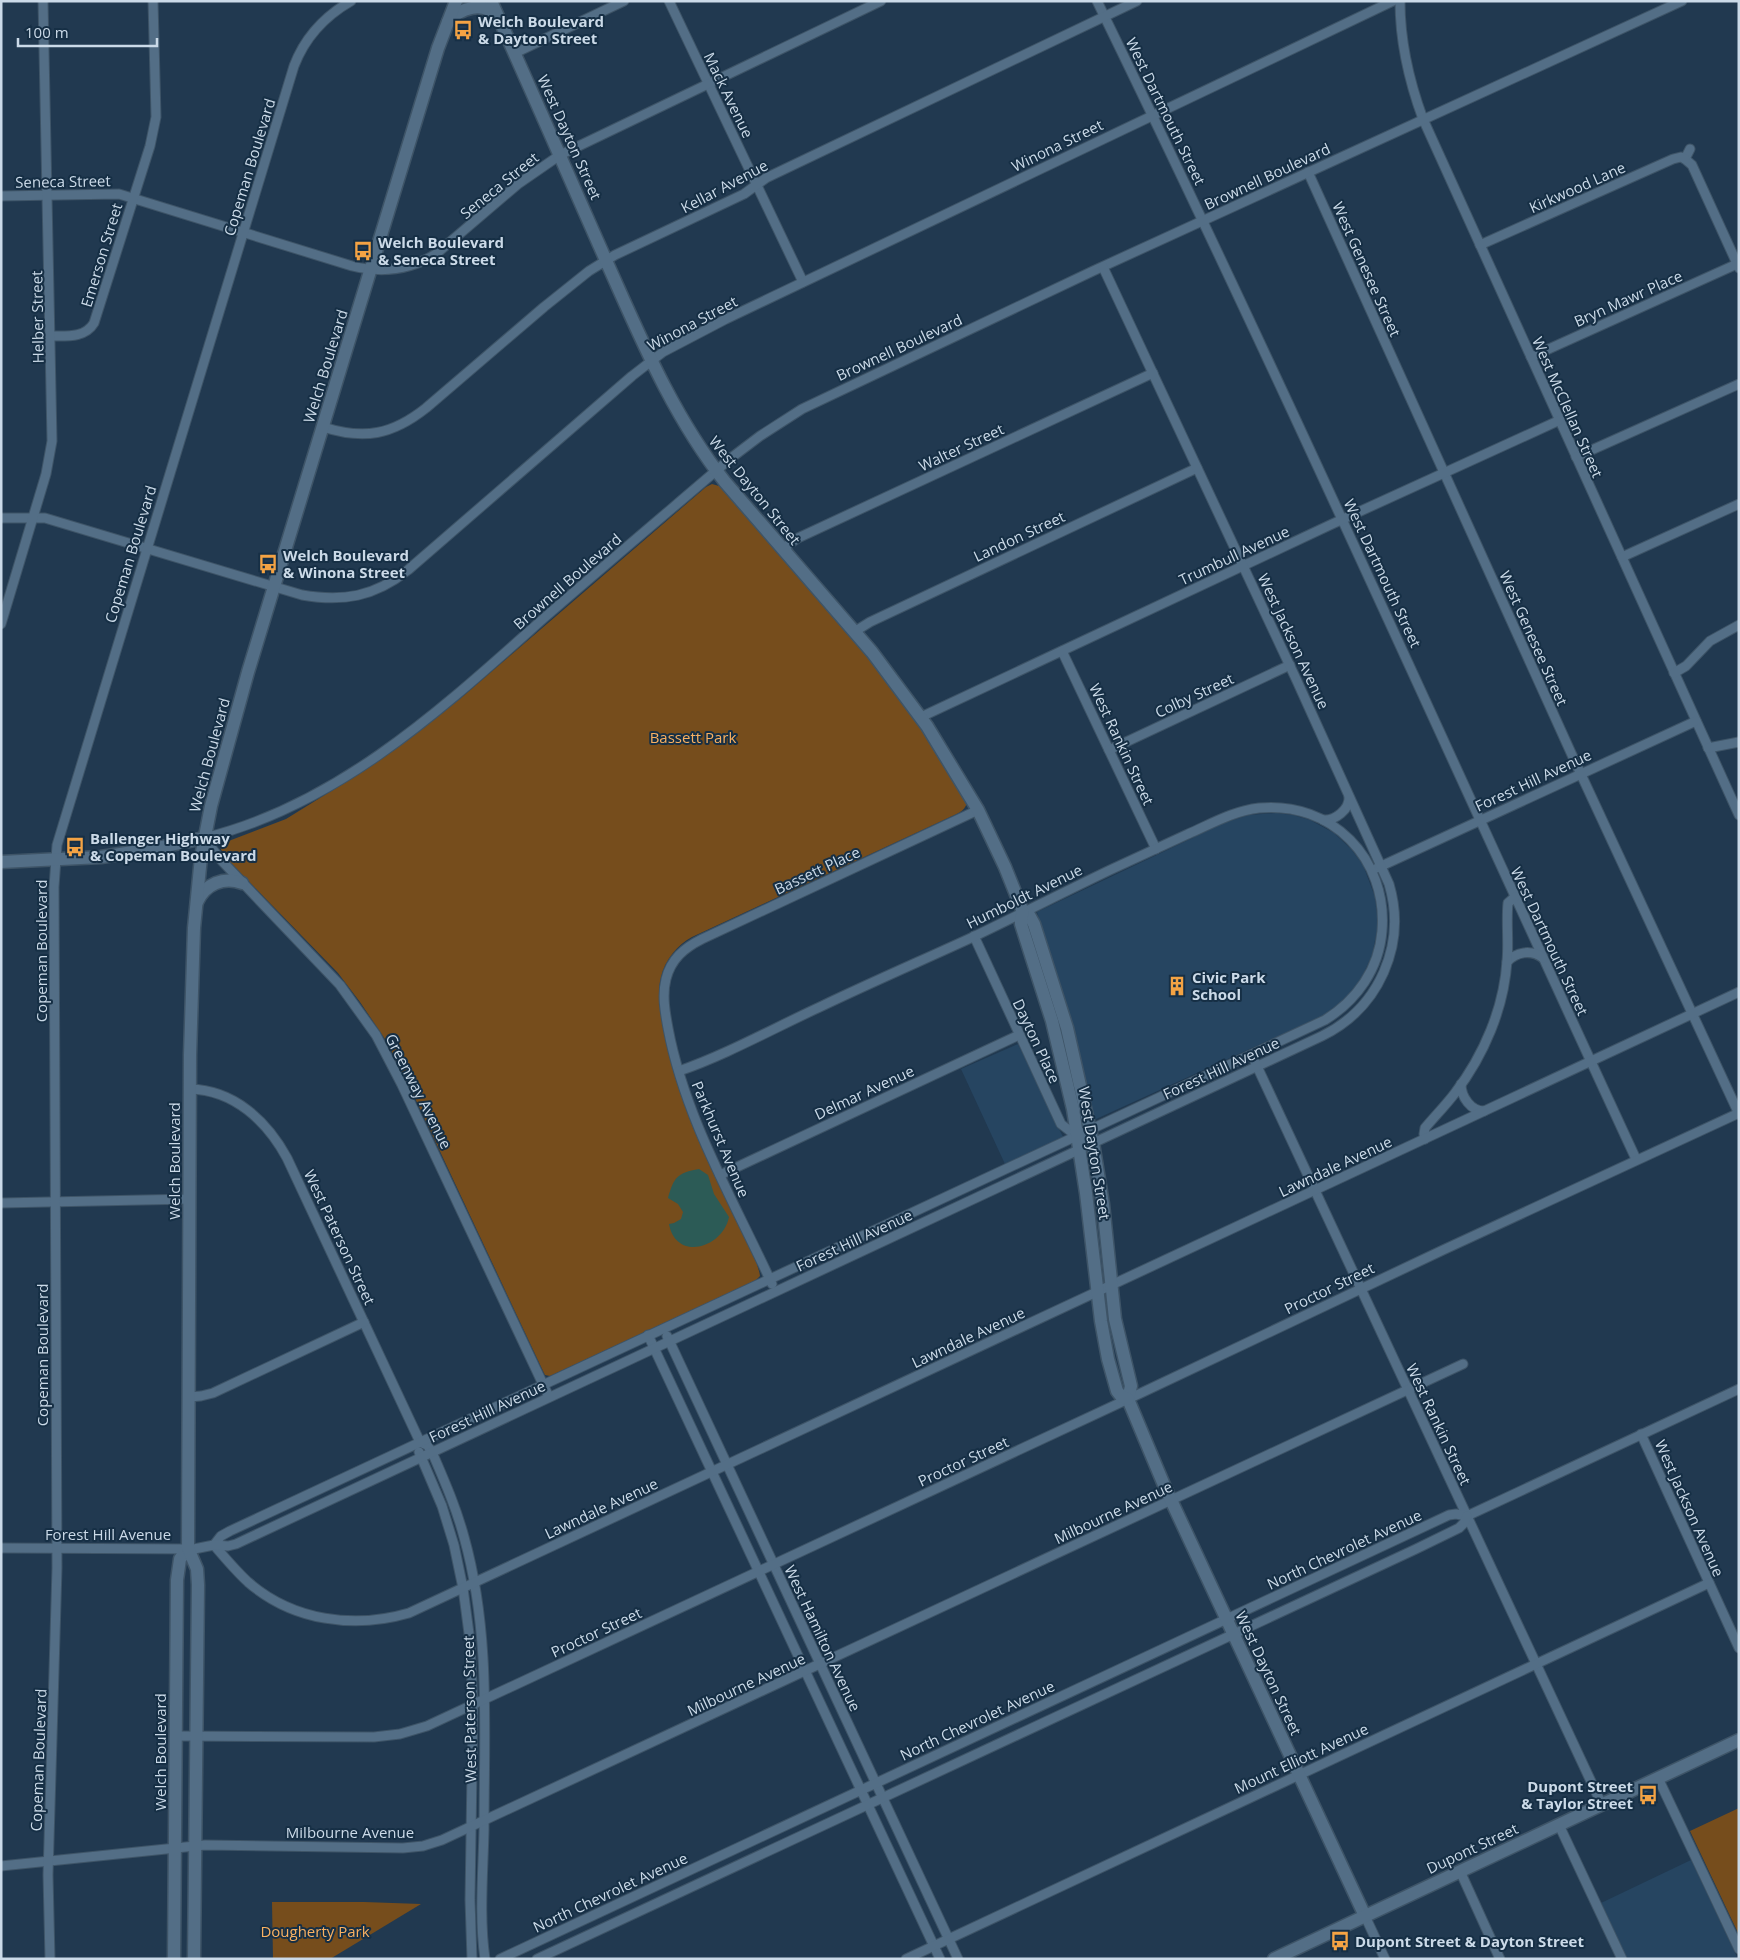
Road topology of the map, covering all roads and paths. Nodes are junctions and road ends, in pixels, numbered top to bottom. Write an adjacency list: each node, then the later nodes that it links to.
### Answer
1 (43, 1): 26 (street, Helber Street)
2 (153, 1): 28 (street, Emerson Street)
3 (351, 1): 30 (street, Copeman Boulevard)
4 (456, 1): 16 (street, Welch Boulevard)
5 (491, 1): 15 (street, West Dayton Street)
6 (624, 1): 17 (street)
7 (669, 1): 18 (street, Mack Avenue)
8 (880, 1): 18 (street, Seneca Street)
9 (1097, 1): 14 (street, West Dartmouth Street)
10 (1137, 1): 14 (street, Kellar Avenue)
11 (1393, 1): 19 (street, Winona Street)
12 (1400, 1): 20 (street, West McClellan Street)
13 (1682, 1): 20 (street, Brownell Boulevard)
14 (1104, 16): 19 (street, West Dartmouth Street); 25 (street, Kellar Avenue)
15 (500, 22): 16 (street); 17 (street, West Dayton Street)
16 (446, 24): 35 (street, Welch Boulevard)
17 (515, 53): 22 (street, West Dayton Street)
18 (708, 83): 22 (street, Seneca Street); 25 (street, Mack Avenue)
19 (1153, 115): 29 (street, West Dartmouth Street); 36 (street, Winona Street)
20 (1423, 119): 24 (street, Brownell Boulevard); 31 (street, West McClellan Street)
21 (1690, 149): 23 (street)
22 (560, 155): 32 (street, West Dayton Street); 35 (street, Seneca Street)
23 (1686, 159): 31 (street, Kirkwood Lane); 34 (street)
24 (1308, 172): 29 (street, Brownell Boulevard); 47 (street, West Genesee Street)
25 (757, 185): 32 (street, Kellar Avenue); 36 (street, Mack Avenue)
26 (47, 195): 27 (street, Seneca Street); 28 (street, Seneca Street); 37 (street, Helber Street)
27 (1, 196)
28 (133, 198): 30 (street, Seneca Street); 37 (street, Emerson Street)
29 (1203, 221): 33 (street, Brownell Boulevard); 51 (street, West Dartmouth Street)
30 (243, 233): 35 (street, Seneca Street); 52 (street, Copeman Boulevard)
31 (1480, 245): 38 (street, West McClellan Street)
32 (606, 260): 39 (street, West Dayton Street); 43 (street, Kellar Avenue)
33 (1103, 266): 40 (street, West Jackson Avenue); 46 (street, Brownell Boulevard)
34 (1738, 266): 38 (street, Bryn Mawr Place)
35 (371, 270): 43 (street, Welch Boulevard)
36 (803, 282): 39 (street, Winona Street)
37 (51, 336): 49 (street, Helber Street)
38 (1531, 357): 42 (street, West McClellan Street)
39 (650, 361): 46 (street, West Dayton Street); 56 (street, Winona Street)
40 (1153, 373): 45 (street, West Jackson Avenue); 53 (street, Walter Street)
41 (1739, 384): 44 (street)
42 (1560, 420): 44 (street, West McClellan Street); 47 (street, Trumbull Avenue)
43 (323, 427): 56 (street, Welch Boulevard)
44 (1576, 457): 54 (street, West McClellan Street)
45 (1197, 468): 55 (street, West Jackson Avenue); 59 (street, Landon Street)
46 (716, 471): 53 (street, West Dayton Street); 74 (street, Brownell Boulevard)
47 (1445, 473): 51 (street, Trumbull Avenue); 68 (street, West Genesee Street)
48 (1739, 504): 54 (street)
49 (34, 517): 50 (street, Winona Street); 52 (street, Winona Street); 57 (street, Helber Street)
50 (1, 518)
51 (1343, 520): 55 (street, Trumbull Avenue); 73 (street, West Dartmouth Street)
52 (146, 548): 56 (street, Winona Street); 76 (street, Copeman Boulevard)
53 (782, 549): 59 (street, West Dayton Street)
54 (1622, 558): 62 (street, West McClellan Street)
55 (1243, 566): 60 (street, Trumbull Avenue); 61 (street, West Jackson Avenue)
56 (274, 587): 74 (street, Welch Boulevard)
57 (1, 624)
58 (1739, 625): 62 (street)
59 (854, 632): 63 (street, West Dayton Street)
60 (1062, 651): 63 (street, Trumbull Avenue); 67 (street, West Rankin Street)
61 (1290, 665): 67 (street, Colby Street); 69 (street, West Jackson Avenue)
62 (1674, 673): 64 (street, West McClellan Street)
63 (921, 717): 70 (street, West Dayton Street)
64 (1696, 721): 66 (street, West McClellan Street); 68 (street, Forest Hill Avenue)
65 (1739, 742): 66 (street)
66 (1708, 748): 71 (street, West McClellan Street)
67 (1109, 750): 75 (street, West Rankin Street)
68 (1581, 773): 73 (street, Forest Hill Avenue); 90 (street, West Genesee Street)
69 (1348, 794): 72 (street); 78 (street, West Jackson Avenue)
70 (978, 810): 83 (street, West Dayton Street); 86 (street, Bassett Place)
71 (1739, 816)
72 (1323, 820): 75 (street, Humboldt Avenue); 79 (street, Humboldt Avenue)
73 (1480, 820): 78 (street, Forest Hill Avenue); 81 (street, West Dartmouth Street)
74 (204, 838): 76 (street); 80 (street, Greenway Avenue); 82 (street, Welch Boulevard)
75 (1156, 849): 83 (street, Humboldt Avenue)
76 (55, 860): 77 (street); 113 (street, Copeman Boulevard)
77 (1, 862)
78 (1382, 866): 79 (street, Forest Hill Avenue); 94 (street, Forest Hill Avenue)
79 (1372, 870): 92 (street, Forest Hill Avenue)
80 (242, 883): 82 (street); 128 (street, Greenway Avenue)
81 (1515, 897): 85 (street, West Dartmouth Street); 87 (street)
82 (196, 904): 98 (street, Welch Boulevard)
83 (1023, 912): 84 (street, Humboldt Avenue); 89 (street, West Dayton Street)
84 (974, 936): 91 (street, Dayton Place); 95 (street, Humboldt Avenue)
85 (1544, 959): 87 (street); 93 (street, West Dartmouth Street)
86 (673, 962): 95 (street, Parkhurst Avenue)
87 (1507, 962): 97 (street)
88 (1739, 992): 90 (street, Lawndale Avenue)
89 (1056, 1013): 102 (street, West Dayton Street); 103 (street, West Dayton Street)
90 (1692, 1014): 93 (street, Lawndale Avenue); 101 (street, West Genesee Street)
91 (1019, 1035): 103 (street, Dayton Place); 109 (street, Delmar Avenue)
92 (1251, 1054): 94 (street, West Rankin Street); 96 (street, Forest Hill Avenue)
93 (1590, 1062): 100 (street, Lawndale Avenue); 107 (street, West Dartmouth Street)
94 (1257, 1066): 99 (street, Forest Hill Avenue); 111 (street, West Rankin Street)
95 (679, 1071): 109 (street, Parkhurst Avenue)
96 (1196, 1080): 99 (street); 102 (street, Forest Hill Avenue)
97 (1461, 1084): 100 (street); 104 (street)
98 (190, 1088): 112 (street, Welch Boulevard); 122 (street, West Paterson Street)
99 (1201, 1092): 105 (street, Forest Hill Avenue)
100 (1484, 1111): 104 (street, Lawndale Avenue)
101 (1739, 1113): 107 (street, Proctor Street)
102 (1090, 1129): 103 (street, Forest Hill Avenue); 105 (street, West Dayton Street)
103 (1077, 1135): 105 (street, Dayton Place); 106 (street, West Dayton Street); 108 (street, Forest Hill Avenue)
104 (1425, 1139): 111 (street, Lawndale Avenue)
105 (1093, 1143): 106 (street, Forest Hill Avenue); 118 (street, West Dayton Street)
106 (1079, 1149): 110 (street, Forest Hill Avenue); 121 (street, West Dayton Street)
107 (1636, 1159): 119 (street, Proctor Street)
108 (1018, 1162): 110 (street); 115 (street, Forest Hill Avenue)
109 (720, 1175): 117 (street, Parkhurst Avenue)
110 (1024, 1176): 116 (street, Forest Hill Avenue)
111 (1315, 1190): 118 (street, Lawndale Avenue); 119 (street, West Rankin Street)
112 (190, 1199): 113 (street); 131 (street, Welch Boulevard)
113 (55, 1202): 114 (street); 144 (street, Copeman Boulevard)
114 (1, 1203)
115 (921, 1208): 116 (street); 117 (street, Forest Hill Avenue)
116 (927, 1221): 120 (street, Forest Hill Avenue)
117 (770, 1279): 120 (street, Parkhurst Avenue); 123 (street, Forest Hill Avenue)
118 (1111, 1285): 121 (street, Lawndale Avenue); 133 (street, West Dayton Street)
119 (1361, 1289): 130 (street, West Rankin Street); 133 (street, Proctor Street)
120 (775, 1292): 125 (street, Forest Hill Avenue)
121 (1097, 1292): 133 (street, West Dayton Street); 138 (street, Lawndale Avenue)
122 (364, 1322): 131 (street); 135 (street, West Paterson Street)
123 (664, 1329): 124 (street, Forest Hill Avenue); 125 (street, West Hamilton Avenue)
124 (648, 1336): 126 (street, West Hamilton Avenue); 128 (street, Forest Hill Avenue)
125 (669, 1340): 126 (street, Forest Hill Avenue); 138 (street, West Hamilton Avenue)
126 (654, 1348): 132 (street, Forest Hill Avenue); 139 (street, West Hamilton Avenue)
127 (1463, 1364): 130 (street, Milbourne Avenue)
128 (543, 1385): 132 (street, Greenway Avenue); 135 (street, Forest Hill Avenue)
129 (1739, 1389): 134 (street, North Chevrolet Avenue)
130 (1408, 1390): 140 (street, Milbourne Avenue); 141 (street, West Rankin Street)
131 (189, 1397): 145 (street, Welch Boulevard)
132 (549, 1397): 136 (street, Forest Hill Avenue)
133 (1128, 1399): 140 (street, West Dayton Street); 146 (street, Proctor Street)
134 (1641, 1434): 141 (street, North Chevrolet Avenue); 150 (street, West Jackson Avenue)
135 (420, 1442): 136 (street, West Paterson Street); 137 (street, West Paterson Street); 142 (street, Forest Hill Avenue)
136 (432, 1452): 137 (street, Forest Hill Avenue); 149 (street, West Paterson Street)
137 (421, 1457): 142 (street, Forest Hill Avenue); 151 (street, West Paterson Street)
138 (727, 1465): 139 (street, Lawndale Avenue); 146 (street, West Hamilton Avenue)
139 (712, 1472): 147 (street, West Hamilton Avenue); 149 (street, Lawndale Avenue)
140 (1171, 1500): 153 (street, West Dayton Street); 156 (street, Milbourne Avenue)
141 (1467, 1516): 148 (street, North Chevrolet Avenue); 152 (street, North Chevrolet Avenue); 157 (street, West Rankin Street)
142 (214, 1546): 145 (street, Forest Hill Avenue); 151 (street, Lawndale Avenue)
143 (1, 1548): 144 (street, Forest Hill Avenue)
144 (56, 1548): 145 (street, Forest Hill Avenue); 178 (street, Copeman Boulevard)
145 (188, 1548): 163 (street, Welch Boulevard); 164 (street, Welch Boulevard)
146 (774, 1564): 147 (street, Proctor Street); 156 (street, West Hamilton Avenue)
147 (758, 1572): 158 (street, West Hamilton Avenue); 159 (street, Proctor Street)
148 (1315, 1577): 152 (street); 153 (street, North Chevrolet Avenue)
149 (475, 1583): 151 (street, Lawndale Avenue); 159 (street, West Paterson Street)
150 (1709, 1583): 155 (street, West Jackson Avenue); 157 (street, Mount Elliott Avenue)
151 (463, 1588): 161 (street, West Paterson Street)
152 (1322, 1592): 154 (street, North Chevrolet Avenue)
153 (1226, 1618): 154 (street, West Dayton Street); 160 (street, North Chevrolet Avenue)
154 (1233, 1634): 162 (street, North Chevrolet Avenue); 166 (street, West Dayton Street)
155 (1739, 1648)
156 (820, 1664): 158 (street, Milbourne Avenue); 168 (street, West Hamilton Avenue)
157 (1536, 1664): 166 (street, Mount Elliott Avenue); 172 (street, West Rankin Street)
158 (805, 1671): 169 (street, West Hamilton Avenue); 173 (street, Milbourne Avenue)
159 (485, 1699): 161 (street, Proctor Street); 173 (street, West Paterson Street)
160 (1048, 1702): 162 (street); 168 (street, North Chevrolet Avenue)
161 (474, 1705): 164 (street, Proctor Street); 175 (street, West Paterson Street)
162 (1055, 1717): 170 (street, North Chevrolet Avenue)
163 (176, 1736): 164 (street, Proctor Street); 177 (street, Welch Boulevard)
164 (197, 1736): 176 (street, Welch Boulevard)
165 (1739, 1740): 167 (street, Dupont Street)
166 (1299, 1774): 183 (street, West Dayton Street); 184 (street, Mount Elliott Avenue)
167 (1658, 1778): 172 (street, Dupont Street); 186 (street)
168 (876, 1783): 169 (street, North Chevrolet Avenue); 170 (street, West Hamilton Avenue)
169 (861, 1790): 171 (street, West Hamilton Avenue); 181 (street, North Chevrolet Avenue)
170 (883, 1798): 171 (street, North Chevrolet Avenue); 184 (street, West Hamilton Avenue)
171 (868, 1805): 182 (street, North Chevrolet Avenue); 185 (street, West Hamilton Avenue)
172 (1602, 1805): 174 (street, Dupont Street)
173 (484, 1821): 175 (street, Milbourne Avenue); 192 (street, West Paterson Street)
174 (1559, 1825): 180 (street, Dupont Street); 200 (street)
175 (471, 1827): 176 (street, Milbourne Avenue); 191 (street, West Paterson Street)
176 (196, 1846): 177 (street, Milbourne Avenue); 190 (street, Welch Boulevard)
177 (176, 1848): 178 (street, Milbourne Avenue); 189 (street, Welch Boulevard)
178 (48, 1861): 179 (street, Milbourne Avenue); 188 (street, Copeman Boulevard)
179 (1, 1866)
180 (1460, 1871): 183 (street, Dupont Street); 199 (street)
181 (677, 1876): 182 (street); 193 (street, North Chevrolet Avenue)
182 (683, 1890): 194 (street, North Chevrolet Avenue)
183 (1365, 1916): 187 (street, Dupont Street); 198 (street, West Dayton Street)
184 (949, 1939): 185 (street, Mount Elliott Avenue); 197 (street, West Hamilton Avenue)
185 (934, 1946): 195 (street, Mount Elliott Avenue); 196 (street, West Hamilton Avenue)
186 (1739, 1949)
187 (1276, 1958)
188 (50, 1959)
189 (174, 1959)
190 (194, 1959)
191 (472, 1959)
192 (485, 1959)
193 (500, 1959)
194 (537, 1959)
195 (906, 1959)
196 (940, 1959)
197 (958, 1959)
198 (1385, 1959)
199 (1500, 1959)
200 (1622, 1959)

